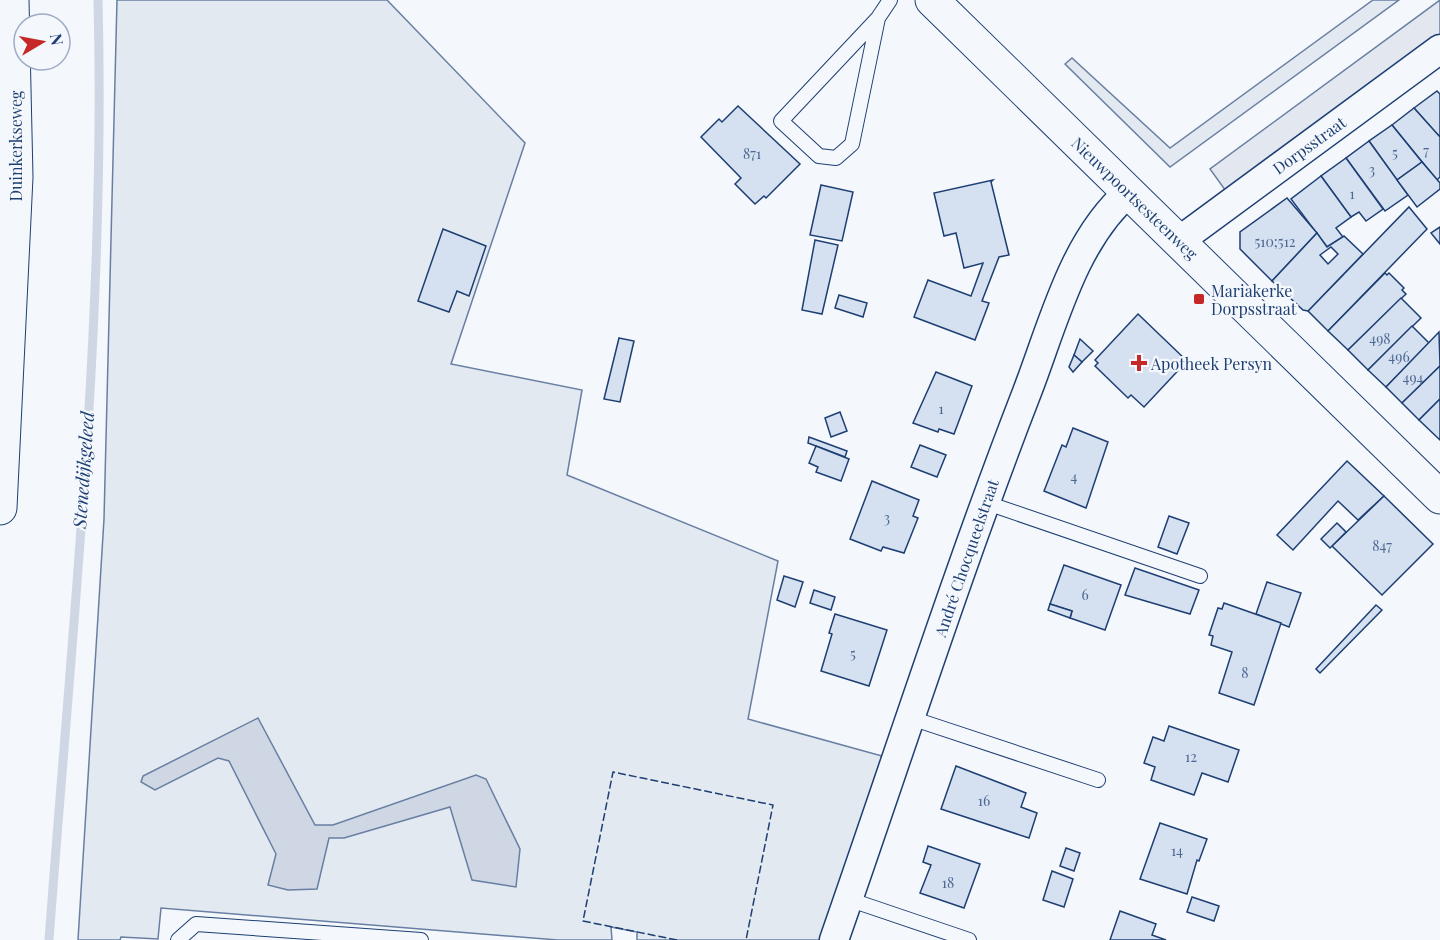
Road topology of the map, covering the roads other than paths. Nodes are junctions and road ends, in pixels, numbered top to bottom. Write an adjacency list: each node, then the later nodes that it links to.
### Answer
1 (12, 0): 10 (main road, Duinkerkseweg)
2 (890, 0): 4 (lane)
3 (932, 0): 6 (main road, Nieuwpoortsesteenweg)
4 (878, 18): 4 (lane)
5 (1440, 49): 7 (street, Dorpsstraat)
6 (1129, 192): 7 (main road, Nieuwpoortsesteenweg); 9 (street, André Chocqueelstraat)
7 (1179, 241): 8 (main road, Nieuwpoortsesteenweg)
8 (1440, 497)
9 (984, 502): 11 (lane); 12 (street, André Chocqueelstraat)
10 (0, 508)
11 (1200, 576)
12 (911, 718): 13 (lane); 14 (street, André Chocqueelstraat)
13 (1098, 780)
14 (848, 899): 17 (street, André Chocqueelstraat); 18 (lane)
15 (178, 940): 16 (lane)
16 (421, 940)
17 (834, 940)
18 (969, 940)

